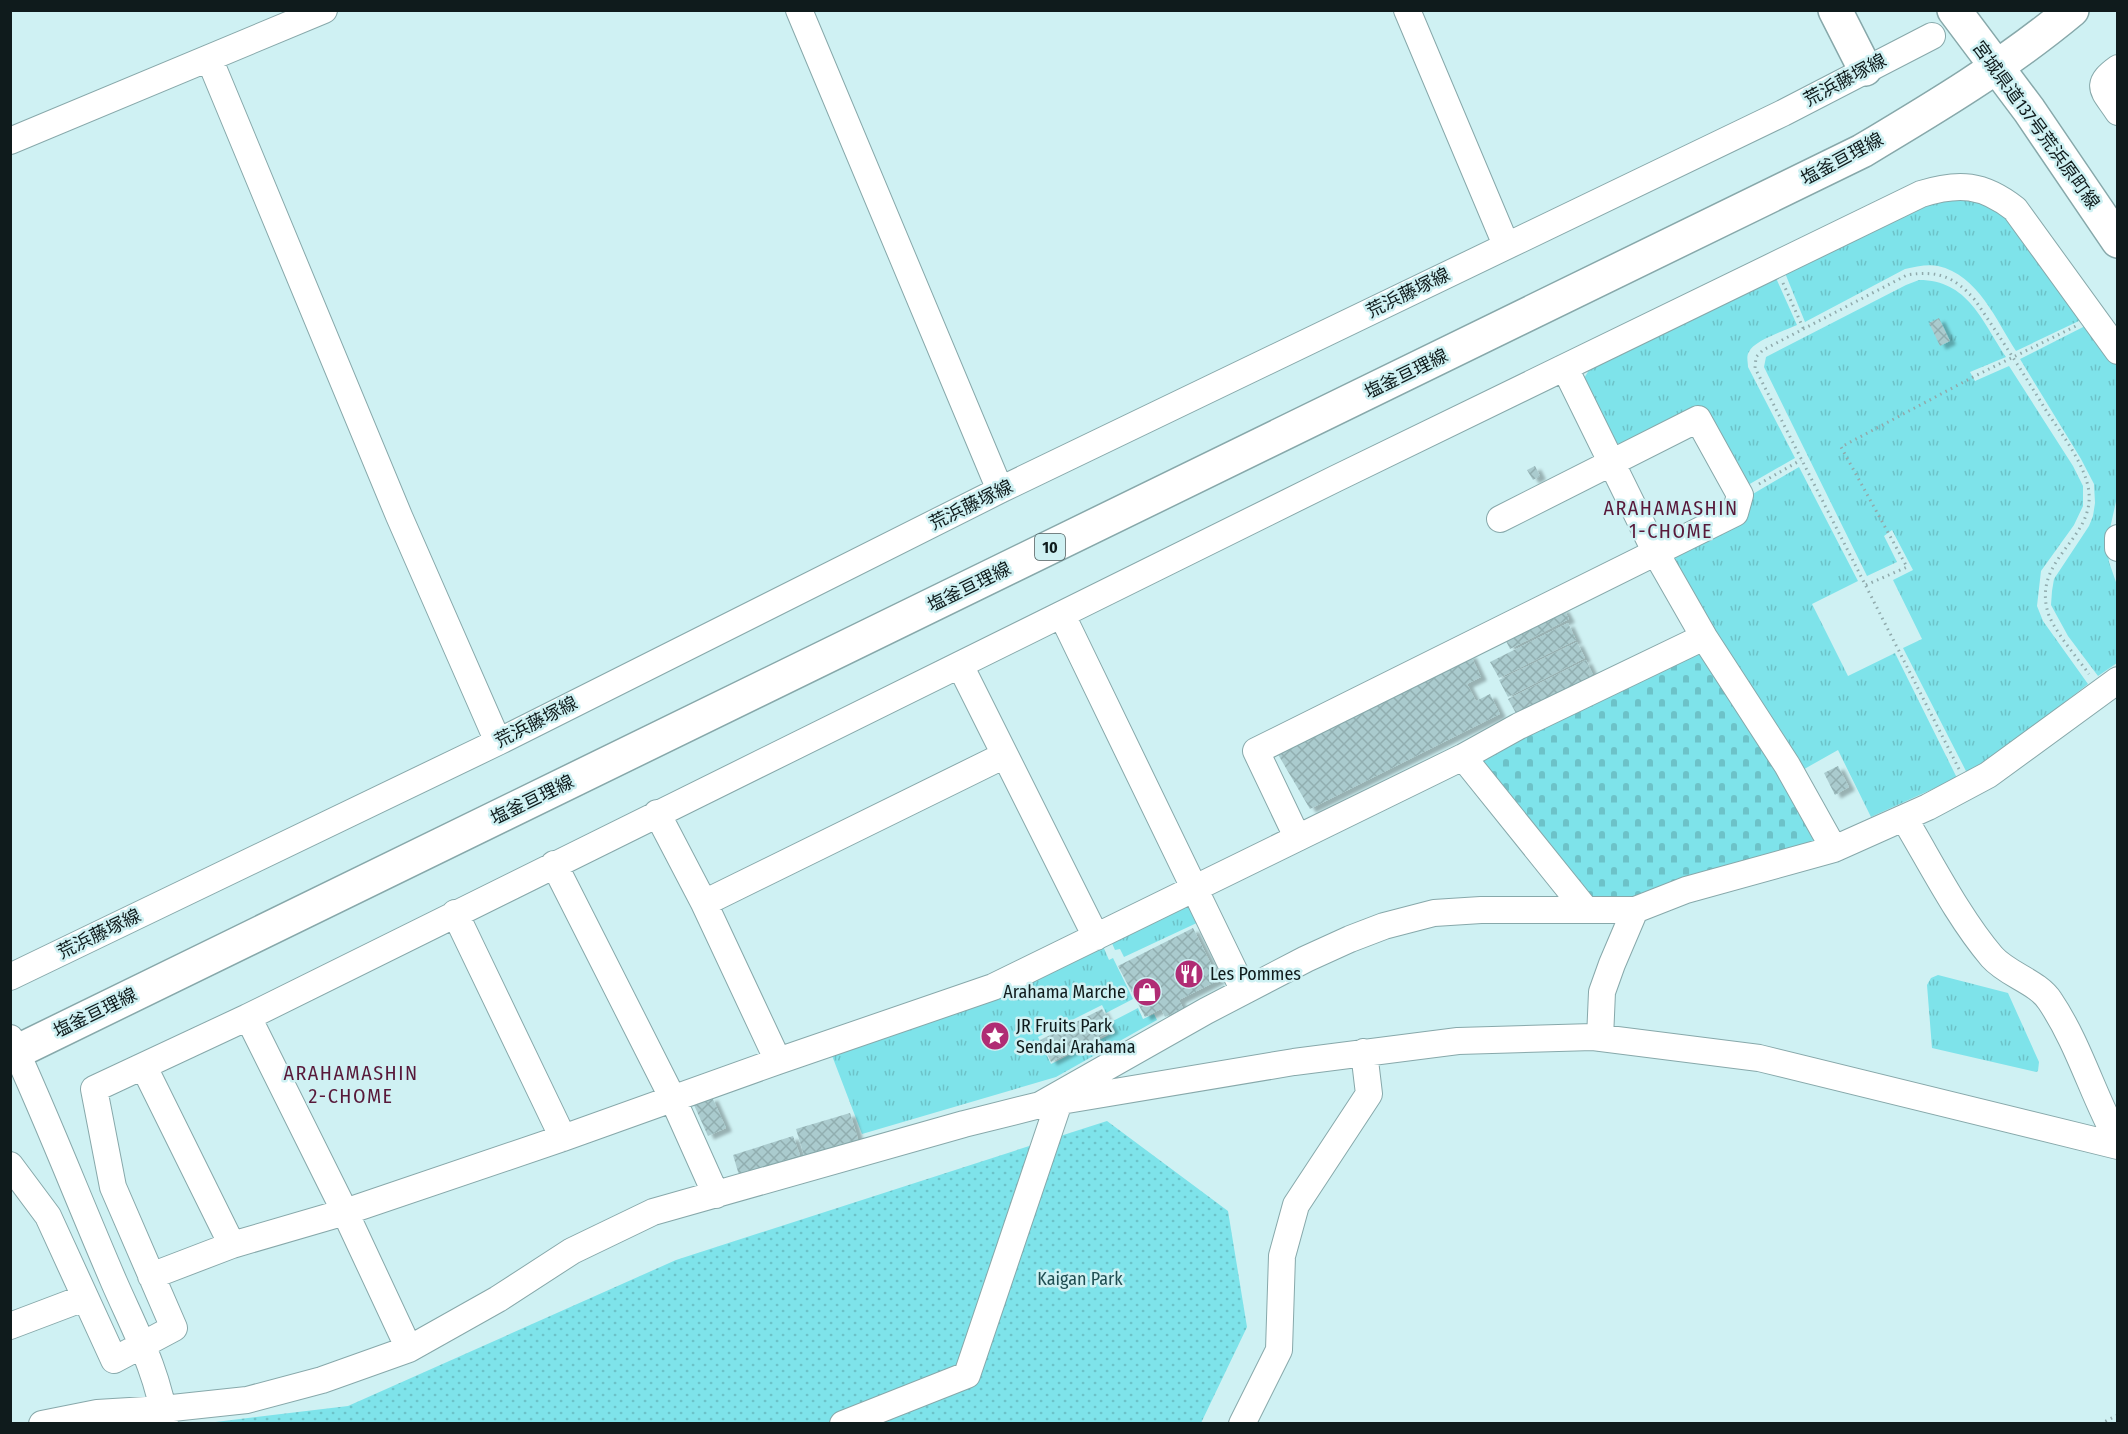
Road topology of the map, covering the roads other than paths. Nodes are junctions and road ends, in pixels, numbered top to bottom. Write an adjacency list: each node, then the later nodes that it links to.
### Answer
1 (324, 10): 8 (street)
2 (799, 10): 19 (street)
3 (1407, 10): 15 (street)
4 (1835, 10): 11 (main road)
5 (1954, 10): 9 (main road, 宮城県道137号荒浜原町線)
6 (2072, 10): 9 (main road, 塩釜亘理線 / 10)
7 (1932, 36): 11 (street, 荒浜藤塚線)
8 (209, 58): 13 (street); 28 (street)
9 (1997, 68): 14 (main road, 宮城県道137号荒浜原町線); 46 (main road, 塩釜亘理線 / 10)
10 (2118, 68): 12 (street)
11 (1865, 69): 15 (street, 荒浜藤塚線)
12 (2118, 112)
13 (10, 141)
14 (2118, 241)
15 (1506, 245): 19 (street, 荒浜藤塚線)
16 (2118, 351): 17 (street)
17 (1565, 368): 18 (street); 24 (street)
18 (1612, 461): 20 (street); 23 (street); 23 (street)
19 (1000, 490): 28 (street, 荒浜藤塚線)
20 (1500, 519)
21 (2118, 538): 22 (street)
22 (2118, 548)
23 (1656, 553): 25 (street); 33 (street)
24 (1062, 615): 26 (street); 36 (street)
25 (1704, 637): 30 (street); 34 (street)
26 (960, 665): 29 (street); 31 (street)
27 (2118, 680): 32 (street)
28 (498, 742): 42 (street, 荒浜藤塚線)
29 (1005, 755): 37 (street); 41 (street)
30 (1463, 757): 33 (street); 38 (street)
31 (657, 813): 35 (street); 37 (street)
32 (1904, 818): 34 (street); 53 (street)
33 (1297, 837): 36 (street)
34 (1834, 849): 39 (street)
35 (554, 864): 40 (street); 50 (street)
36 (1196, 888): 41 (street); 43 (street)
37 (704, 903): 48 (street)
38 (1586, 910): 39 (street); 43 (street)
39 (1635, 910): 45 (street)
40 (455, 913): 44 (street); 52 (street)
41 (1096, 938): 48 (street)
42 (10, 977)
43 (1244, 991): 51 (street)
44 (248, 1017): 49 (street); 57 (street)
45 (1600, 1038): 47 (street); 54 (street)
46 (13, 1048): 62 (street)
47 (1364, 1052): 51 (street); 67 (street)
48 (778, 1061): 50 (street)
49 (144, 1067): 58 (street); 59 (street)
50 (673, 1099): 52 (street); 56 (street)
51 (1050, 1103): 56 (street); 66 (street)
52 (563, 1138): 57 (street)
53 (2118, 1141)
54 (2118, 1146)
55 (10, 1165): 60 (street)
56 (716, 1195): 63 (street)
57 (345, 1212): 58 (street); 63 (street)
58 (232, 1245): 59 (street)
59 (151, 1275): 62 (street)
60 (84, 1298): 61 (street); 62 (street)
61 (10, 1326)
62 (143, 1344): 64 (street)
63 (409, 1349): 64 (street)
64 (164, 1416): 65 (street)
65 (42, 1424)
66 (843, 1424)
67 (1242, 1424)

